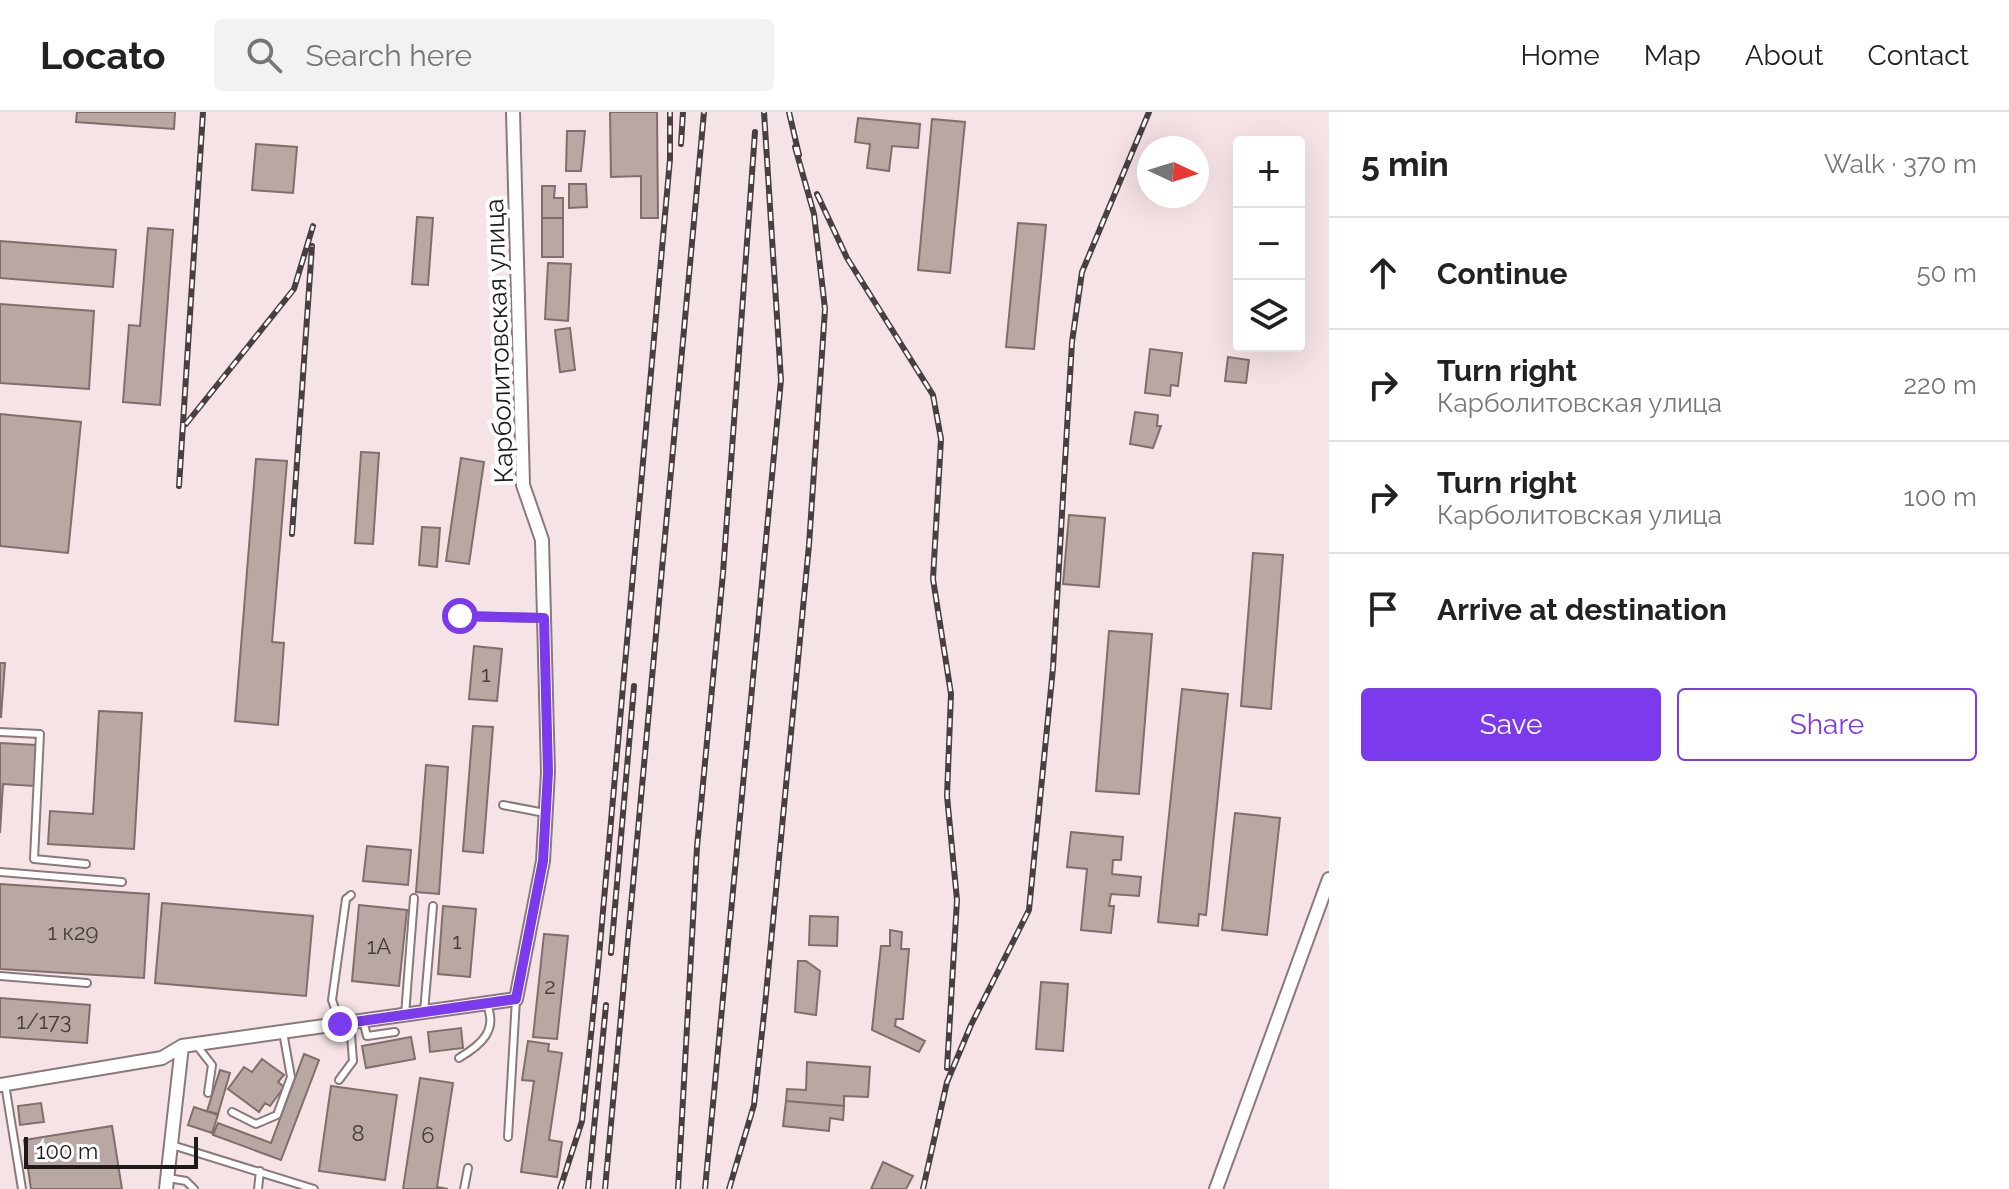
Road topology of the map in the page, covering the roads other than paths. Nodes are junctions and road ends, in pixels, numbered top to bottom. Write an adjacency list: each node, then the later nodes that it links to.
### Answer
1 (513, 112): 3 (street, Карболитовская улица)
2 (460, 616): 3 (lane)
3 (544, 618): 6 (street, Карболитовская улица)
4 (0, 732): 7 (lane)
5 (503, 805): 6 (lane)
6 (545, 813): 16 (street, Карболитовская улица)
7 (86, 864)
8 (0, 872): 10 (lane)
9 (1329, 879): 39 (street)
10 (122, 882)
11 (351, 895): 20 (lane)
12 (414, 898): 19 (lane)
13 (433, 906): 18 (lane)
14 (0, 976): 15 (lane)
15 (87, 983)
16 (516, 999): 17 (street); 29 (lane)
17 (486, 1003): 18 (street); 24 (lane)
18 (424, 1012): 19 (street)
19 (405, 1015): 20 (street)
20 (351, 1022): 21 (street); 22 (lane); 25 (lane)
21 (283, 1032): 23 (street); 28 (lane)
22 (395, 1032)
23 (188, 1045): 26 (street); 27 (lane); 30 (street)
24 (459, 1058)
25 (339, 1080)
26 (2, 1084): 34 (lane)
27 (208, 1093)
28 (232, 1112)
29 (508, 1137)
30 (171, 1145): 32 (lane); 33 (street)
31 (468, 1168): 38 (lane)
32 (260, 1171): 36 (lane); 37 (lane)
33 (167, 1184): 35 (lane)
34 (22, 1189)
35 (194, 1189)
36 (258, 1189)
37 (314, 1189)
38 (464, 1189)
39 (1216, 1189)

